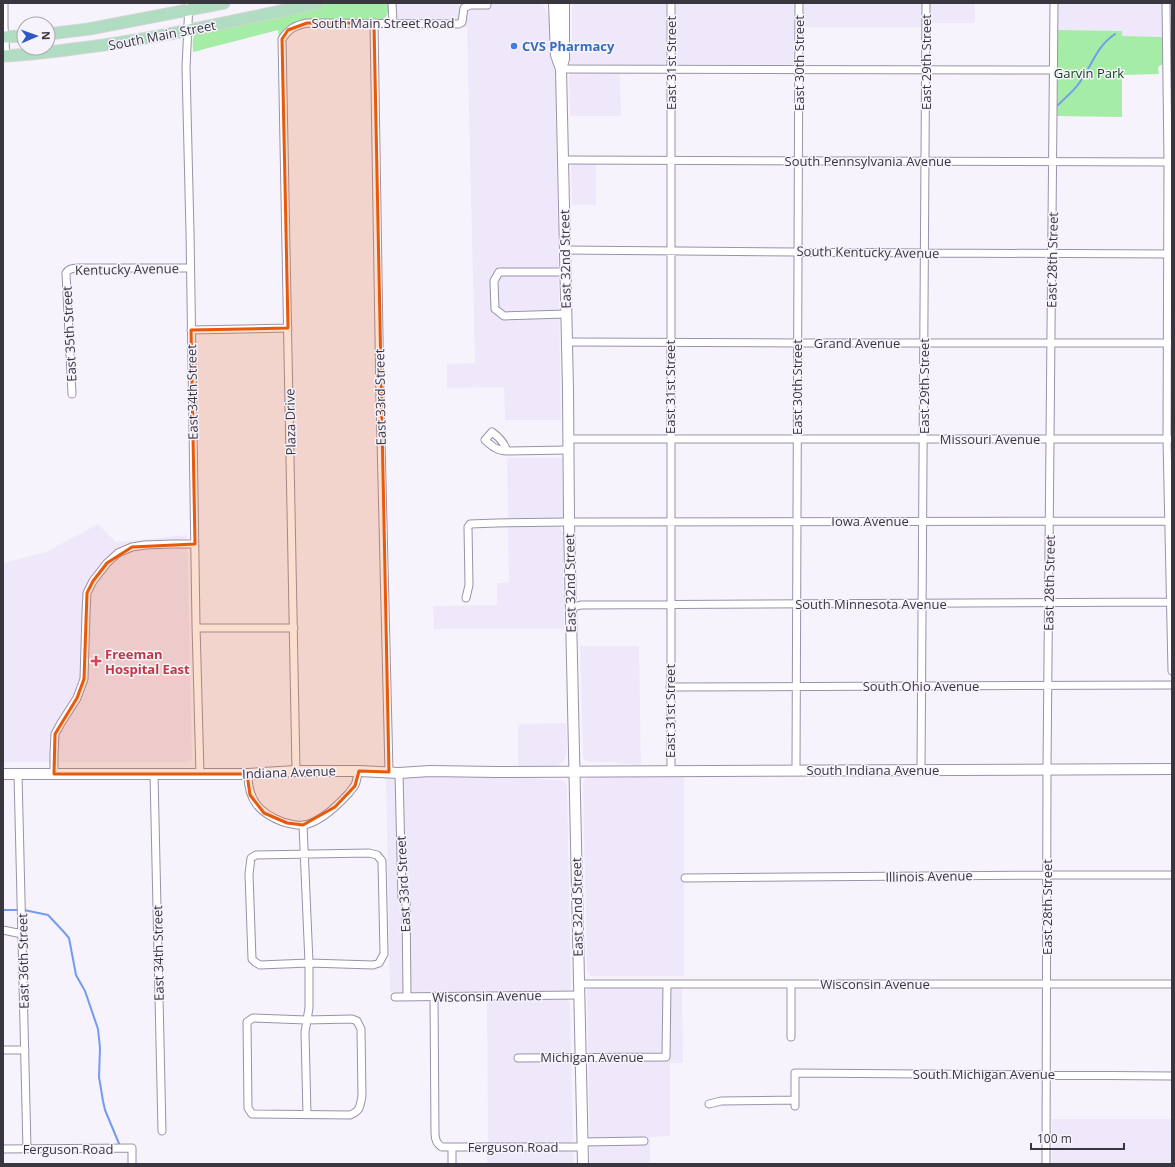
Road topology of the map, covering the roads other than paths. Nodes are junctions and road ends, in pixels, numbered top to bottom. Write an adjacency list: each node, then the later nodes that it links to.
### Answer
1 (4, 3): 19 (street)
2 (224, 3): 14 (main road, South Main Street)
3 (318, 3): 20 (main road, South Main Street)
4 (392, 3): 17 (street)
5 (546, 3): 18 (main road)
6 (554, 3): 18 (main road)
7 (570, 3): 15 (main road)
8 (671, 3): 26 (street, East 31st Street)
9 (799, 3): 27 (street, East 30th Street)
10 (926, 3): 28 (street, East 29th Street)
11 (1054, 3): 29 (street, East 28th Street)
12 (1166, 3): 30 (street)
13 (487, 5): 17 (street, South Main Street Road)
14 (189, 7): 20 (street, East 34th Street); 21 (main road, South Main Street)
15 (564, 8): 25 (main road, East 32nd Street)
16 (374, 23): 17 (street, South Main Street Road); 31 (street, South Main Street Road); 94 (street, East 33rd Street)
17 (393, 23)
18 (554, 23): 25 (main road)
19 (4, 26): 23 (street)
20 (188, 31): 24 (main road, South Main Street); 44 (street, East 34th Street)
21 (56, 33)
22 (16, 37): 23 (main road)
23 (4, 38): 24 (street)
24 (4, 56)
25 (561, 69): 26 (street); 32 (main road, East 32nd Street)
26 (670, 69): 27 (street); 33 (street, East 31st Street)
27 (799, 70): 28 (street); 34 (street, East 30th Street)
28 (926, 70): 29 (street); 35 (street, East 29th Street)
29 (1054, 70): 36 (street, East 28th Street)
30 (1170, 71): 37 (street)
31 (283, 73): 48 (street, Plaza Drive)
32 (563, 160): 33 (street, South Pennsylvania Avenue); 38 (main road, East 32nd Street)
33 (671, 160): 34 (street, South Pennsylvania Avenue); 39 (street, East 31st Street)
34 (798, 161): 35 (street, South Pennsylvania Avenue); 40 (street, East 30th Street)
35 (925, 161): 36 (street, South Pennsylvania Avenue); 41 (street, East 29th Street)
36 (1053, 162): 37 (street, South Pennsylvania Avenue); 42 (street, East 28th Street)
37 (1170, 162): 43 (street)
38 (565, 250): 39 (street, South Kentucky Avenue); 45 (main road, East 32nd Street)
39 (670, 252): 40 (street, South Kentucky Avenue); 51 (street, East 31st Street)
40 (797, 252): 41 (street, South Kentucky Avenue); 52 (street, East 30th Street)
41 (925, 253): 42 (street, South Kentucky Avenue); 54 (street, East 29th Street)
42 (1052, 254): 43 (street, South Kentucky Avenue); 55 (street, East 28th Street)
43 (1170, 254): 53 (street)
44 (190, 268): 46 (street, Kentucky Avenue); 49 (street, East 34th Street)
45 (566, 272): 47 (main road, East 32nd Street); 47 (street)
46 (66, 273): 56 (street, East 35th Street)
47 (566, 314): 50 (main road, East 32nd Street)
48 (288, 328): 49 (street); 80 (street, Plaza Drive)
49 (191, 330): 71 (street, East 34th Street)
50 (566, 342): 51 (street, Grand Avenue); 57 (main road, East 32nd Street)
51 (670, 343): 52 (street, Grand Avenue); 58 (street, East 31st Street)
52 (797, 343): 54 (street, Grand Avenue); 59 (street, East 30th Street)
53 (1170, 343): 55 (street, Grand Avenue); 62 (street)
54 (924, 344): 55 (street, Grand Avenue); 60 (street, East 29th Street)
55 (1051, 344): 61 (street, East 28th Street)
56 (72, 394)
57 (568, 439): 58 (street, Missouri Avenue); 63 (main road, East 32nd Street)
58 (670, 439): 59 (street, Missouri Avenue); 65 (street, East 31st Street)
59 (797, 439): 60 (street, Missouri Avenue); 66 (street, East 30th Street)
60 (924, 439): 61 (street, Missouri Avenue); 67 (street, East 29th Street)
61 (1050, 439): 62 (street, Missouri Avenue); 68 (street, East 28th Street)
62 (1170, 439): 69 (street)
63 (568, 450): 64 (street); 70 (main road, East 32nd Street)
64 (507, 451)
65 (670, 521): 66 (street, Iowa Avenue); 70 (street, Iowa Avenue); 75 (street, East 31st Street)
66 (796, 521): 67 (street, Iowa Avenue); 76 (street, East 30th Street)
67 (923, 521): 68 (street, Iowa Avenue); 77 (street, East 29th Street)
68 (1050, 521): 69 (street, Iowa Avenue); 74 (street, East 28th Street)
69 (1170, 521): 73 (street)
70 (569, 522): 72 (street, Iowa Avenue); 78 (main road, East 32nd Street)
71 (195, 544): 79 (street, East 34th Street); 99 (street)
72 (466, 598)
73 (1172, 602): 74 (street, South Minnesota Avenue); 81 (street)
74 (1049, 603): 77 (street, South Minnesota Avenue); 82 (street, East 28th Street)
75 (670, 604): 76 (street, South Minnesota Avenue); 78 (street, South Minnesota Avenue); 84 (street, East 31st Street)
76 (796, 604): 77 (street, South Minnesota Avenue); 85 (street, East 30th Street)
77 (922, 604): 86 (street, East 29th Street)
78 (571, 608): 96 (main road, East 32nd Street)
79 (196, 628): 80 (street); 101 (street, East 34th Street)
80 (294, 628): 92 (street, Plaza Drive)
81 (1172, 671)
82 (1048, 685): 83 (street, South Ohio Avenue); 86 (street, South Ohio Avenue); 87 (street, East 28th Street)
83 (1172, 685)
84 (670, 687): 85 (street, South Ohio Avenue); 93 (street, East 31st Street)
85 (796, 687): 86 (street, South Ohio Avenue); 90 (street, East 30th Street)
86 (922, 687): 91 (street, East 29th Street)
87 (1047, 769): 88 (main road, South Indiana Avenue); 91 (main road, South Indiana Avenue); 105 (street, East 28th Street)
88 (1172, 769)
89 (359, 770): 92 (main road, Indiana Avenue); 94 (main road, Indiana Avenue); 103 (street)
90 (796, 770): 91 (main road, South Indiana Avenue); 93 (main road, South Indiana Avenue)
91 (921, 770)
92 (296, 771): 102 (main road, Indiana Avenue)
93 (670, 771): 96 (main road, South Indiana Avenue)
94 (389, 772): 95 (main road, Indiana Avenue)
95 (399, 772): 96 (main road, Indiana Avenue); 117 (street, East 33rd Street)
96 (574, 772): 112 (main road, East 32nd Street)
97 (3, 774): 98 (main road, Indiana Avenue)
98 (18, 774): 99 (main road, Indiana Avenue); 109 (street, East 36th Street)
99 (54, 774): 100 (main road, Indiana Avenue)
100 (154, 774): 101 (main road, Indiana Avenue); 130 (street, East 34th Street)
101 (200, 774): 102 (main road, Indiana Avenue)
102 (248, 774): 103 (street)
103 (303, 825): 104 (street)
104 (304, 854): 110 (street); 110 (street); 110 (street)
105 (1047, 875): 106 (street, Illinois Avenue); 107 (street, Illinois Avenue); 111 (street, East 28th Street)
106 (1172, 875)
107 (685, 878)
108 (3, 930): 109 (street)
109 (22, 934): 123 (street, East 36th Street)
110 (308, 963): 120 (street)
111 (1047, 983): 114 (street, Wisconsin Avenue); 115 (street, Wisconsin Avenue); 126 (street, East 28th Street)
112 (578, 984): 113 (street, Wisconsin Avenue); 116 (main road, East 32nd Street)
113 (667, 984): 114 (street, Wisconsin Avenue); 124 (street, Michigan Avenue)
114 (791, 984): 121 (street)
115 (1172, 984)
116 (579, 995): 118 (street, Wisconsin Avenue); 124 (main road, East 32nd Street)
117 (407, 996): 118 (street, Wisconsin Avenue); 119 (street, Wisconsin Avenue)
118 (434, 996): 133 (street, Ferguson Road)
119 (395, 997)
120 (306, 1020): 129 (street); 129 (street); 129 (street)
121 (791, 1036)
122 (3, 1050): 123 (street)
123 (25, 1050): 135 (street, East 36th Street)
124 (580, 1057): 125 (street, Michigan Avenue); 132 (main road, East 32nd Street)
125 (518, 1058)
126 (1046, 1075): 127 (street, South Michigan Avenue); 128 (street, South Michigan Avenue); 139 (street, East 28th Street)
127 (1172, 1076)
128 (709, 1104)
129 (307, 1115)
130 (162, 1131)
131 (644, 1141): 132 (street, Ferguson Road)
132 (583, 1144): 133 (street, Ferguson Road); 138 (main road, East 32nd Street)
133 (452, 1147): 137 (street)
134 (3, 1149): 135 (street, Ferguson Road)
135 (27, 1149): 136 (street, Ferguson Road)
136 (132, 1164)
137 (452, 1164)
138 (583, 1164)
139 (1046, 1164)

